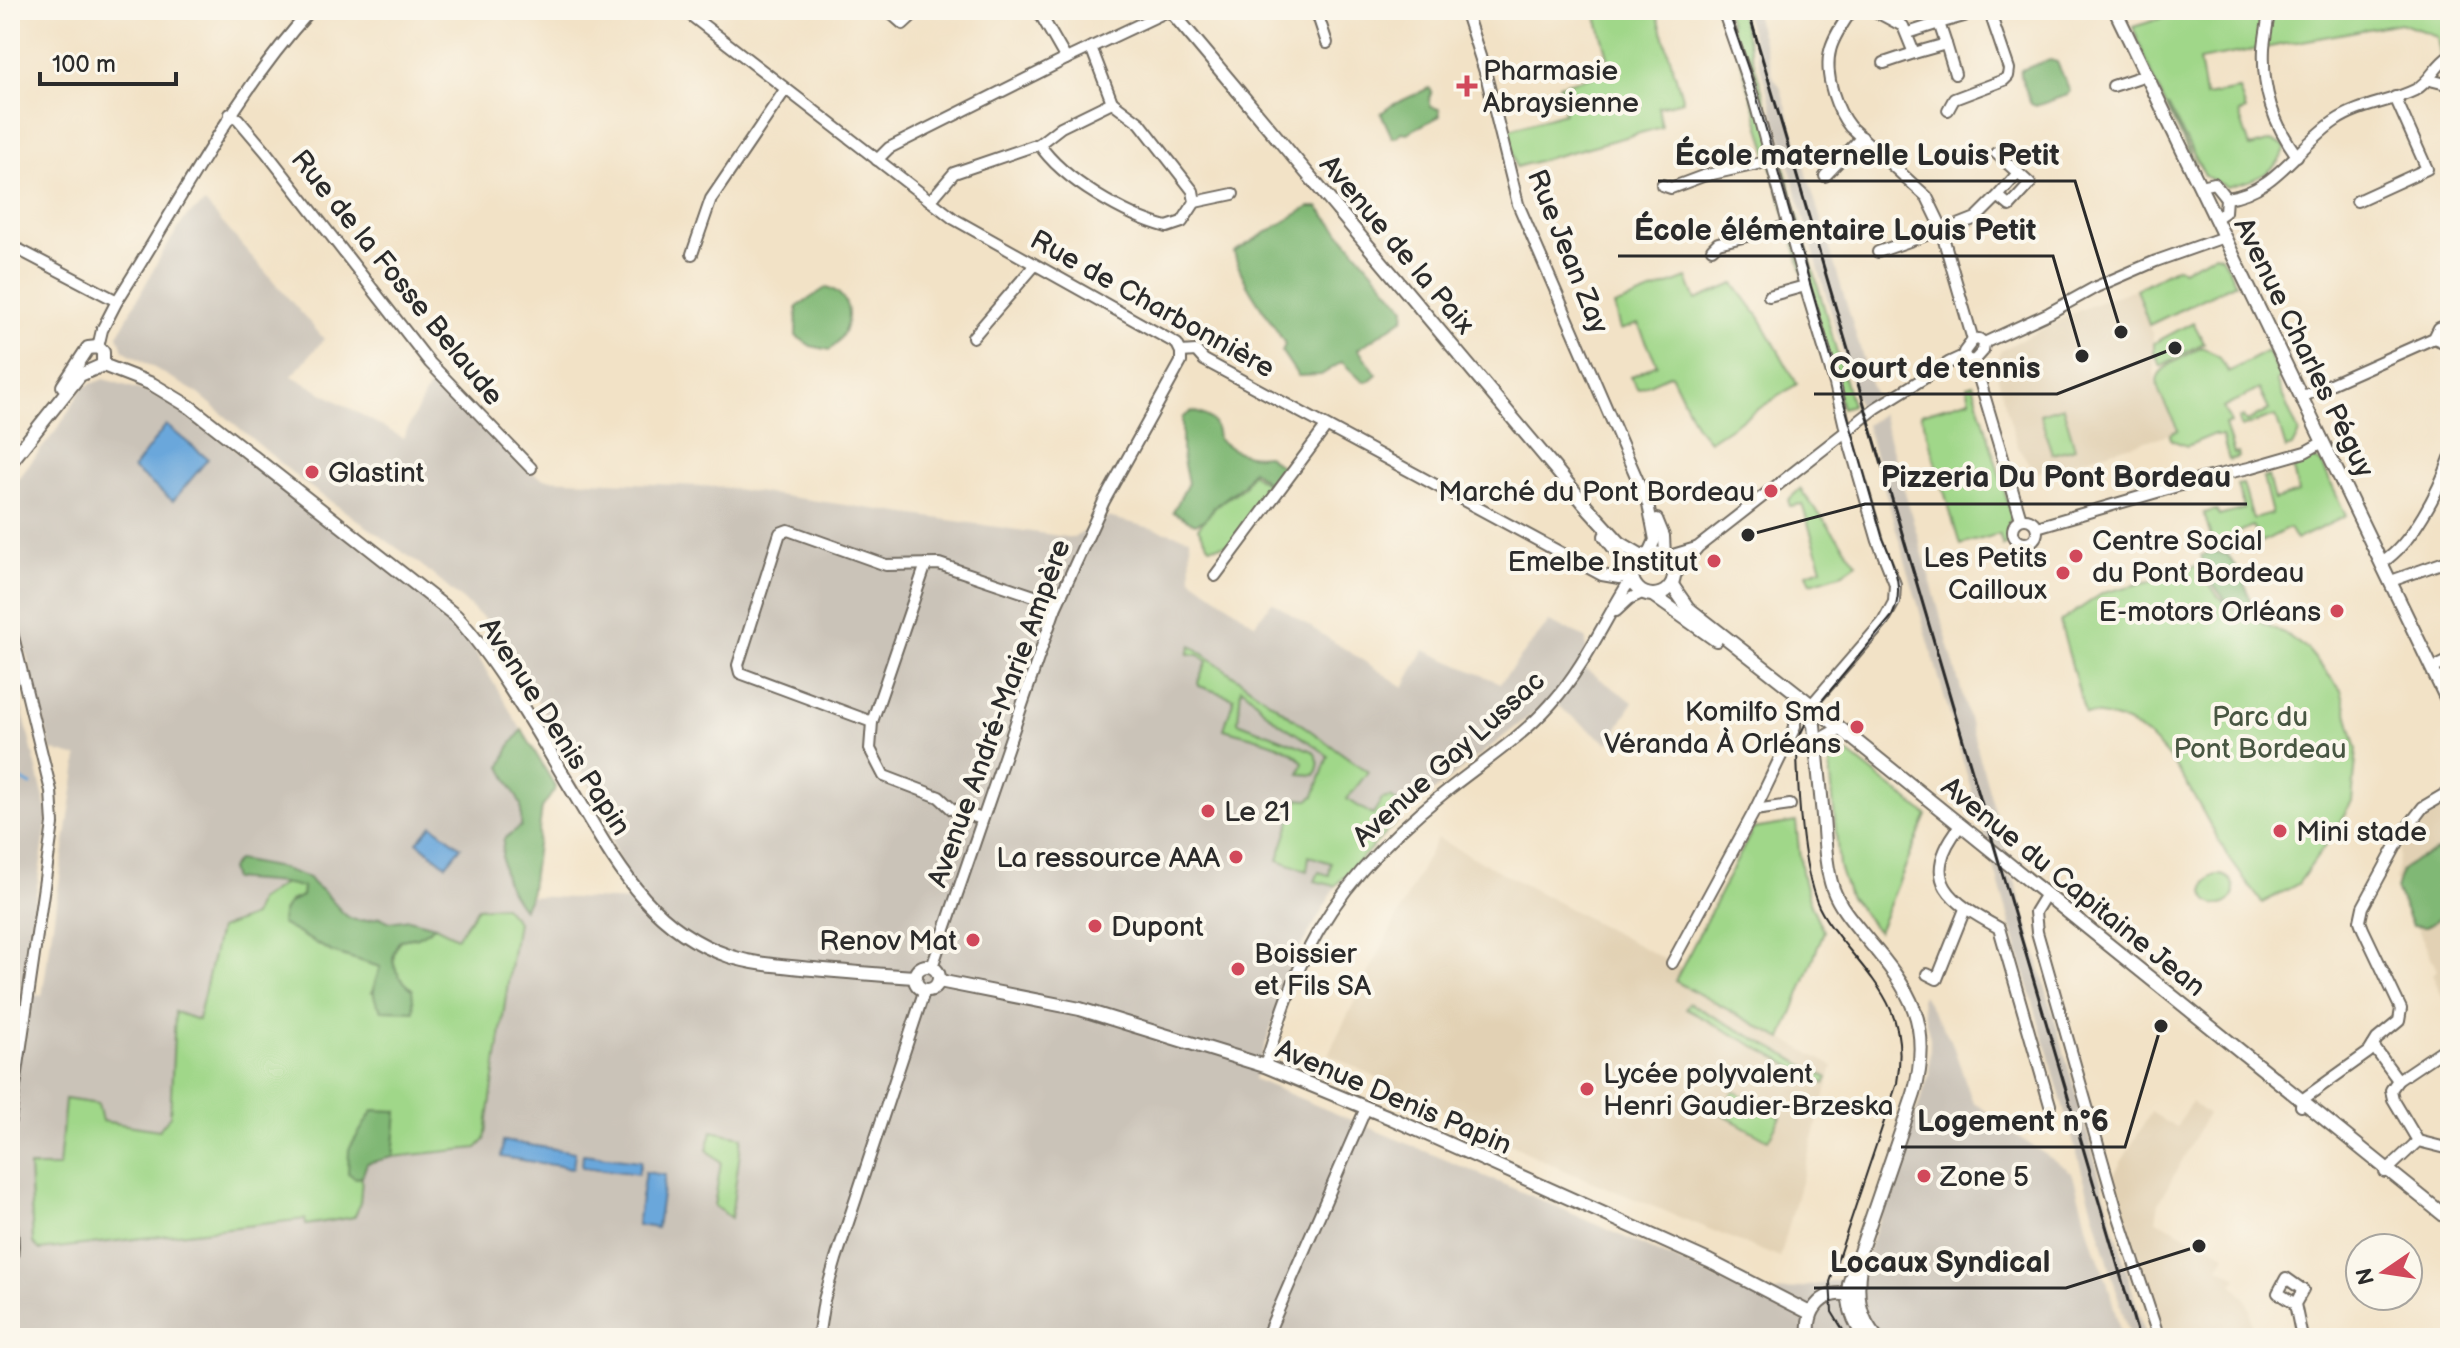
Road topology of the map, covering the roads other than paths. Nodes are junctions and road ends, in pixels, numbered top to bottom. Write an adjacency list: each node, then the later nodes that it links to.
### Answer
1 (311, 10): 34 (street)
2 (684, 10): 30 (street, Rue de Charbonnière)
3 (887, 10): 4 (street)
4 (918, 10)
5 (1038, 10): 23 (street)
6 (1170, 10): 20 (street); 80 (main road, Avenue de la Paix)
7 (1316, 10): 18 (street)
8 (1465, 10): 79 (street, Rue Jean Zay)
9 (1723, 10): 40 (street)
10 (1852, 10): 35 (street)
11 (1873, 10): 17 (street)
12 (1989, 10): 33 (street)
13 (2115, 10): 26 (main road, Avenue Charles Péguy)
14 (2269, 10): 38 (street)
15 (1964, 16): 16 (street)
16 (1939, 23): 17 (street); 19 (street)
17 (1908, 33): 21 (street)
18 (1327, 43)
19 (1946, 44): 21 (street); 25 (street)
20 (1091, 47): 23 (street); 32 (street)
21 (1914, 53): 24 (street)
22 (2450, 56): 27 (street)
23 (1066, 59): 39 (street)
24 (1884, 63)
25 (1955, 74)
26 (2146, 75): 29 (street); 43 (main road, Avenue Charles Péguy)
27 (2430, 80): 28 (street); 31 (street)
28 (2450, 85)
29 (2113, 86)
30 (785, 90): 39 (street, Rue de Charbonnière); 56 (street)
31 (2395, 97): 38 (street); 47 (street)
32 (1112, 102): 36 (street); 48 (street)
33 (1948, 110)
34 (230, 114): 60 (street); 78 (street, Rue de la Fosse Belaude)
35 (1862, 137): 41 (street); 51 (street)
36 (1039, 144): 46 (street); 48 (street)
37 (1996, 153): 51 (street)
38 (2297, 156): 45 (street)
39 (877, 160): 46 (street, Rue de Charbonnière)
40 (1771, 161): 42 (street); 50 (street)
41 (1825, 176)
42 (1662, 185)
43 (2200, 186): 45 (street); 49 (main road, Avenue Charles Péguy)
44 (1233, 194): 48 (street)
45 (2226, 198): 49 (street)
46 (931, 200): 57 (street, Rue de Charbonnière)
47 (2357, 201)
48 (1195, 202)
49 (2215, 219): 52 (main road, Avenue Charles Péguy)
50 (1788, 226): 54 (street); 58 (street)
51 (1941, 230): 55 (street); 64 (street)
52 (2224, 237): 64 (street); 71 (main road, Avenue Charles Péguy)
53 (10, 245): 60 (street)
54 (1712, 249)
55 (1878, 252)
56 (692, 254)
57 (1035, 265): 62 (street); 67 (street, Rue de Charbonnière)
58 (1805, 286): 59 (street); 74 (street)
59 (1769, 296)
60 (117, 301): 66 (street)
61 (2450, 324): 63 (street)
62 (973, 337)
63 (2434, 338): 65 (street); 71 (street)
64 (1979, 341): 69 (street); 69 (street)
65 (2450, 345)
66 (98, 347): 68 (main road); 70 (main road)
67 (1181, 352): 73 (street, Rue de Charbonnière); 94 (street, Avenue André-Marie Ampère)
68 (82, 355): 70 (main road); 72 (main road)
69 (1969, 359): 74 (street); 81 (street)
70 (98, 367): 72 (main road); 116 (main road, Avenue Denis Papin)
71 (2301, 397): 75 (main road, Avenue Charles Péguy)
72 (47, 417): 77 (main road)
73 (1326, 427): 89 (street, Rue de Charbonnière); 90 (street)
74 (1846, 431): 83 (street); 100 (street)
75 (2323, 442): 82 (street); 87 (main road, Avenue Charles Péguy)
76 (2450, 458): 87 (street)
77 (10, 463)
78 (531, 468)
79 (1648, 504): 84 (street, Rue Jean Zay); 85 (street, Rue Jean Zay)
80 (1589, 509): 84 (main road, Avenue de la Paix); 89 (main road, Avenue de la Paix)
81 (2021, 519): 82 (street); 82 (street)
82 (2037, 527)
83 (1698, 547): 85 (street); 91 (street)
84 (1646, 554): 85 (main road); 89 (main road)
85 (1666, 557): 91 (main road)
86 (2450, 560): 92 (street)
87 (2383, 562): 92 (main road, Avenue Charles Péguy)
88 (926, 564): 94 (street); 101 (street); 101 (street)
89 (1632, 574): 93 (main road); 95 (street, Avenue Gay Lussac)
90 (1215, 576)
91 (1673, 580): 93 (main road); 100 (main road, Avenue du Capitaine Jean)
92 (2391, 581): 98 (main road, Avenue Charles Péguy)
93 (1648, 594): 95 (street, Avenue Gay Lussac); 100 (main road, Avenue du Capitaine Jean)
94 (1055, 609): 109 (street, Avenue André-Marie Ampère)
95 (1609, 619): 121 (street, Avenue Gay Lussac)
96 (10, 624): 126 (street)
97 (2450, 660): 98 (street)
98 (2432, 669): 99 (main road, Avenue Charles Péguy)
99 (2450, 706)
100 (1810, 712): 102 (main road, Avenue du Capitaine Jean); 103 (main road); 108 (street); 110 (main road, Avenue du Capitaine Jean); 133 (main road)
101 (872, 722): 109 (street)
102 (1836, 731): 103 (main road); 110 (main road, Avenue du Capitaine Jean)
103 (1820, 740): 133 (main road)
104 (2450, 791): 105 (street)
105 (2434, 800): 106 (street); 120 (street)
106 (2450, 800)
107 (1790, 805): 108 (street)
108 (1755, 810): 113 (street)
109 (982, 819): 114 (street, Avenue André-Marie Ampère)
110 (1960, 827): 111 (main road, Avenue du Capitaine Jean); 112 (street)
111 (2044, 896): 123 (main road, Avenue du Capitaine Jean); 140 (street)
112 (1965, 909): 115 (street); 124 (street)
113 (1672, 963)
114 (932, 967): 116 (main road); 117 (main road)
115 (1927, 974)
116 (916, 977): 118 (main road)
117 (939, 981): 118 (main road); 121 (main road, Avenue Denis Papin)
118 (925, 989): 137 (street)
119 (2450, 1045): 122 (street)
120 (2373, 1046): 122 (street); 123 (street)
121 (1265, 1066): 125 (main road, Avenue Denis Papin)
122 (2398, 1080): 127 (street)
123 (2302, 1104): 129 (main road, Avenue du Capitaine Jean)
124 (2050, 1105)
125 (1366, 1108): 135 (main road, Avenue Denis Papin); 138 (street)
126 (10, 1121)
127 (2418, 1141): 128 (street); 129 (street)
128 (2450, 1149)
129 (2386, 1171): 131 (main road, Avenue du Capitaine Jean)
130 (10, 1178): 132 (street)
131 (2450, 1223)
132 (10, 1284)
133 (1853, 1296): 135 (main road); 136 (main road)
134 (2295, 1304): 141 (street)
135 (1810, 1313): 139 (main road)
136 (1872, 1337)
137 (818, 1338)
138 (1266, 1338)
139 (1810, 1338)
140 (2159, 1338)
141 (2302, 1338)

